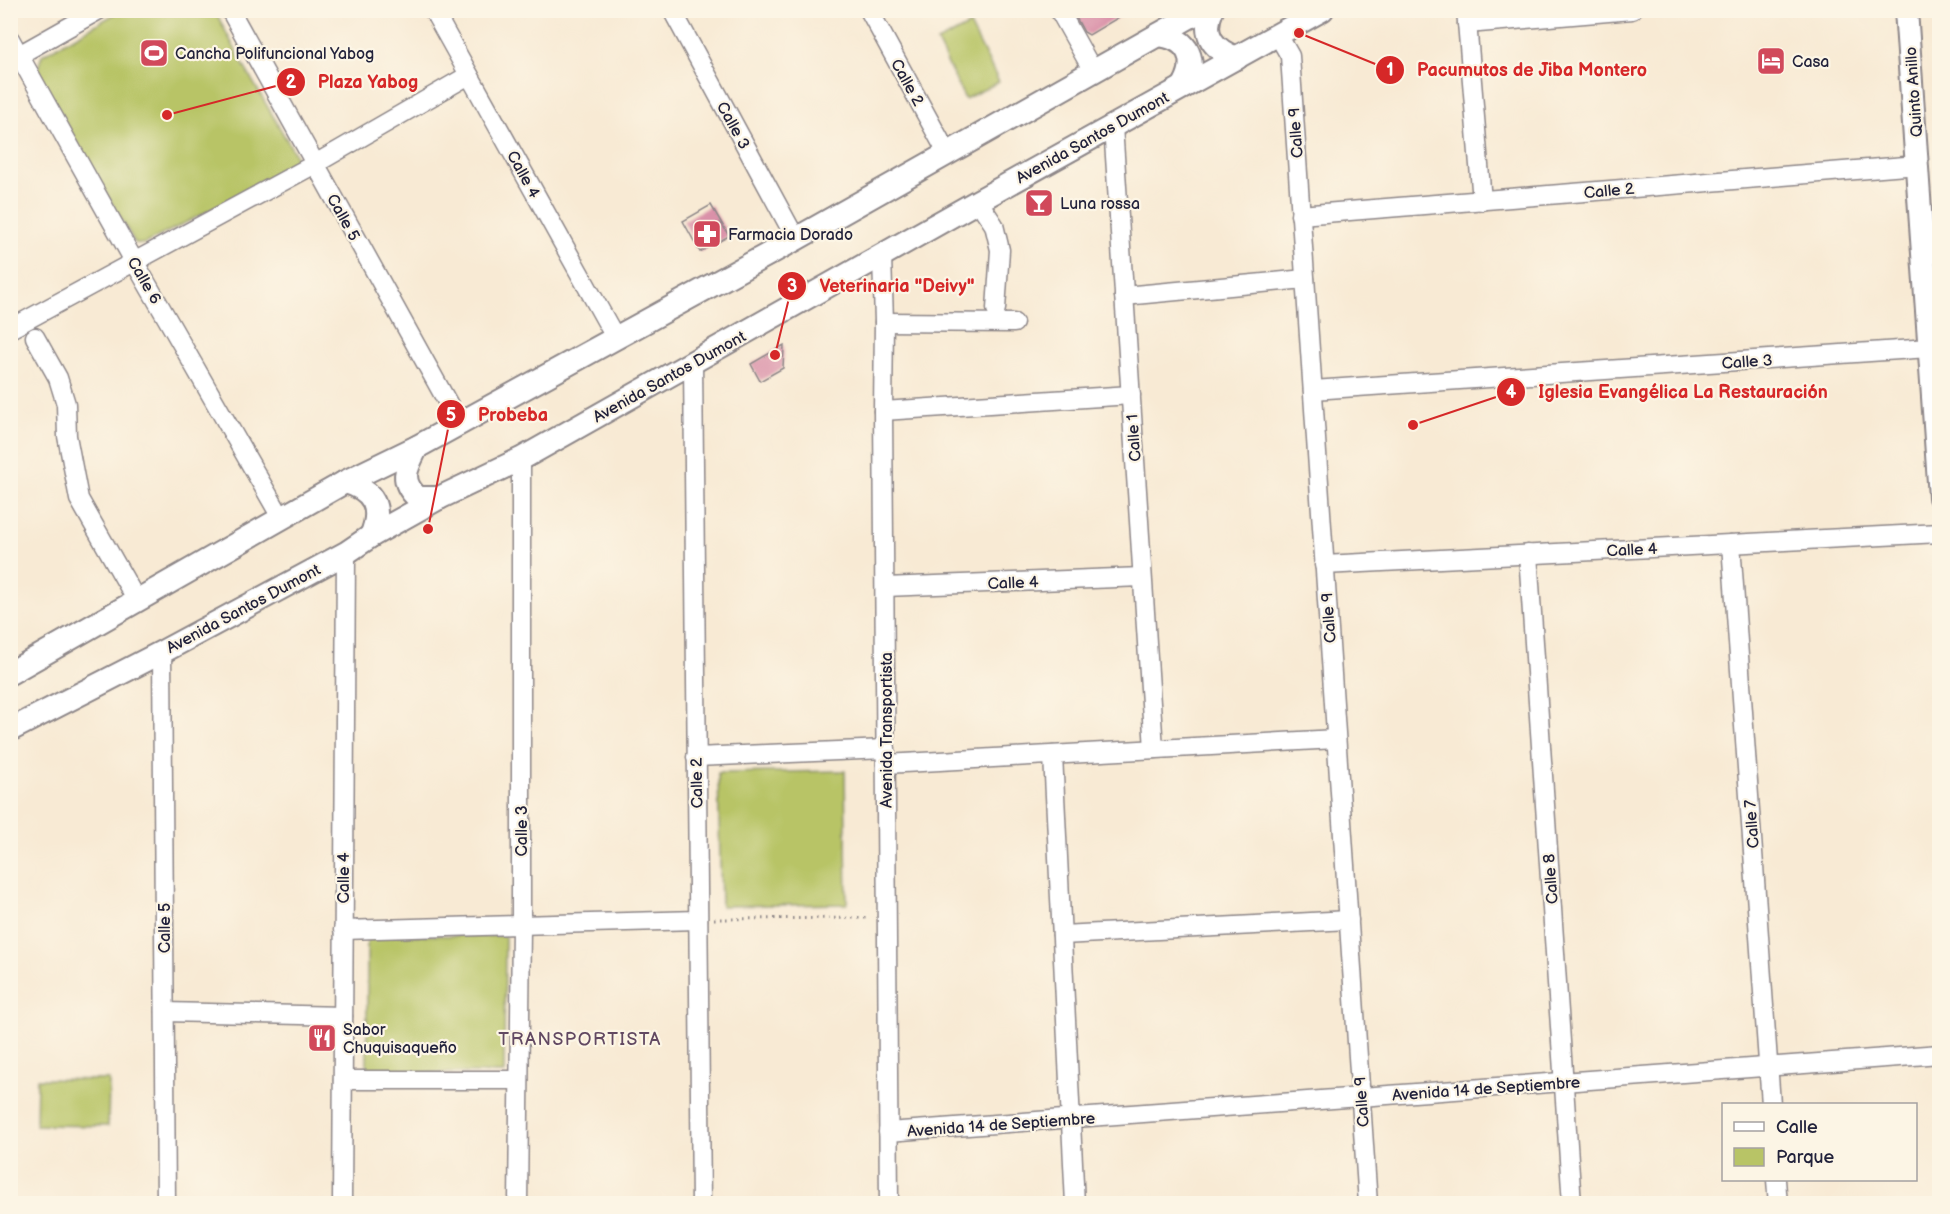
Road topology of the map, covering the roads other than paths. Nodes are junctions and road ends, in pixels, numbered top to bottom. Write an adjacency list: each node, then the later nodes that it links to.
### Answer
1 (99, 10): 15 (street)
2 (230, 10): 22 (street, Calle 5)
3 (433, 10): 18 (street, Calle 4)
4 (672, 10): 27 (street, Calle 3)
5 (869, 10): 21 (street, Calle 2)
6 (1059, 10): 17 (street)
7 (1202, 10): 13 (main road)
8 (1212, 10): 16 (main road)
9 (1322, 10): 14 (main road, Avenida Santos Dumont)
10 (1632, 10): 12 (street)
11 (1906, 10): 23 (main road, Quinto Anillo)
12 (1466, 17): 25 (street)
13 (1158, 34): 17 (main road); 19 (main road)
14 (1278, 35): 16 (main road, Avenida Santos Dumont); 26 (street, Calle 9)
15 (13, 51): 29 (street, Calle 6)
16 (1237, 58): 19 (main road, Avenida Santos Dumont)
17 (1093, 70): 21 (main road)
18 (469, 75): 22 (street); 37 (street, Calle 4)
19 (1183, 87): 20 (main road, Avenida Santos Dumont)
20 (1113, 126): 24 (main road, Avenida Santos Dumont); 31 (street, Calle 1)
21 (947, 153): 27 (main road)
22 (315, 164): 29 (street); 43 (street, Calle 5)
23 (1918, 165): 25 (street, Calle 2); 38 (main road, Quinto Anillo)
24 (978, 201): 28 (main road, Avenida Santos Dumont); 32 (street)
25 (1482, 201): 26 (street, Calle 2)
26 (1300, 215): 30 (street, Calle 9)
27 (796, 238): 37 (main road)
28 (882, 256): 33 (street, Avenida Transportista); 39 (main road, Avenida Santos Dumont)
29 (134, 261): 35 (street); 49 (street, Calle 6)
30 (1305, 279): 31 (street); 40 (street, Calle 9)
31 (1124, 296): 41 (street, Calle 1)
32 (996, 309)
33 (884, 322): 34 (street); 42 (street, Avenida Transportista)
34 (1014, 323)
35 (10, 329)
36 (35, 337): 58 (street)
37 (615, 337): 43 (main road)
38 (1934, 350): 40 (street, Calle 3); 48 (main road, Quinto Anillo)
39 (693, 362): 45 (main road, Avenida Santos Dumont); 65 (street, Calle 2)
40 (1312, 390): 55 (street, Calle 9)
41 (1131, 395): 42 (street); 56 (street, Calle 1)
42 (883, 411): 57 (street, Avenida Transportista)
43 (459, 423): 44 (main road)
44 (417, 447): 46 (main road); 47 (main road)
45 (521, 459): 47 (main road, Avenida Santos Dumont); 69 (street, Calle 3)
46 (345, 482): 49 (main road); 51 (main road)
47 (439, 498): 51 (main road, Avenida Santos Dumont)
48 (1940, 498)
49 (282, 519): 58 (main road)
50 (1940, 533): 52 (street, Calle 4)
51 (371, 536): 53 (main road, Avenida Santos Dumont)
52 (1731, 544): 54 (street, Calle 4); 75 (street, Calle 7)
53 (346, 553): 59 (main road, Avenida Santos Dumont); 70 (street, Calle 4)
54 (1528, 554): 55 (street, Calle 4); 78 (street, Calle 8)
55 (1324, 565): 62 (street, Calle 9)
56 (1142, 577): 57 (street, Calle 4); 63 (street, Calle 1)
57 (885, 587): 66 (street, Avenida Transportista)
58 (137, 601): 60 (main road)
59 (162, 652): 61 (main road, Avenida Santos Dumont); 72 (street, Calle 5)
60 (10, 672)
61 (10, 730)
62 (1336, 739): 63 (street); 68 (street, Calle 9)
63 (1154, 749): 64 (street)
64 (1053, 755): 66 (street); 71 (street)
65 (696, 757): 66 (street); 67 (street, Calle 2)
66 (886, 757): 82 (street, Avenida Transportista)
67 (698, 920): 69 (street); 87 (street, Calle 2)
68 (1349, 920): 71 (street); 79 (street, Calle 9)
69 (520, 926): 70 (street); 77 (street, Calle 3)
70 (343, 930): 73 (street, Calle 4)
71 (1062, 935): 81 (street)
72 (165, 1012): 73 (street); 84 (street, Calle 5)
73 (343, 1016): 76 (street, Calle 4)
74 (1940, 1054): 75 (street, Avenida 14 de Septiembre)
75 (1768, 1066): 78 (street, Avenida 14 de Septiembre); 80 (street, Calle 7)
76 (343, 1080): 77 (street); 85 (street, Calle 4)
77 (519, 1080): 86 (street, Calle 3)
78 (1564, 1082): 79 (street, Avenida 14 de Septiembre); 91 (street, Calle 8)
79 (1361, 1097): 81 (street, Avenida 14 de Septiembre); 90 (street, Calle 9)
80 (1771, 1103)
81 (1071, 1119): 82 (street, Avenida 14 de Septiembre); 89 (street)
82 (888, 1132): 88 (street, Avenida Transportista)
83 (1776, 1181): 92 (street)
84 (166, 1203)
85 (342, 1203)
86 (518, 1203)
87 (701, 1203)
88 (889, 1203)
89 (1075, 1203)
90 (1368, 1203)
91 (1572, 1203)
92 (1778, 1203)

